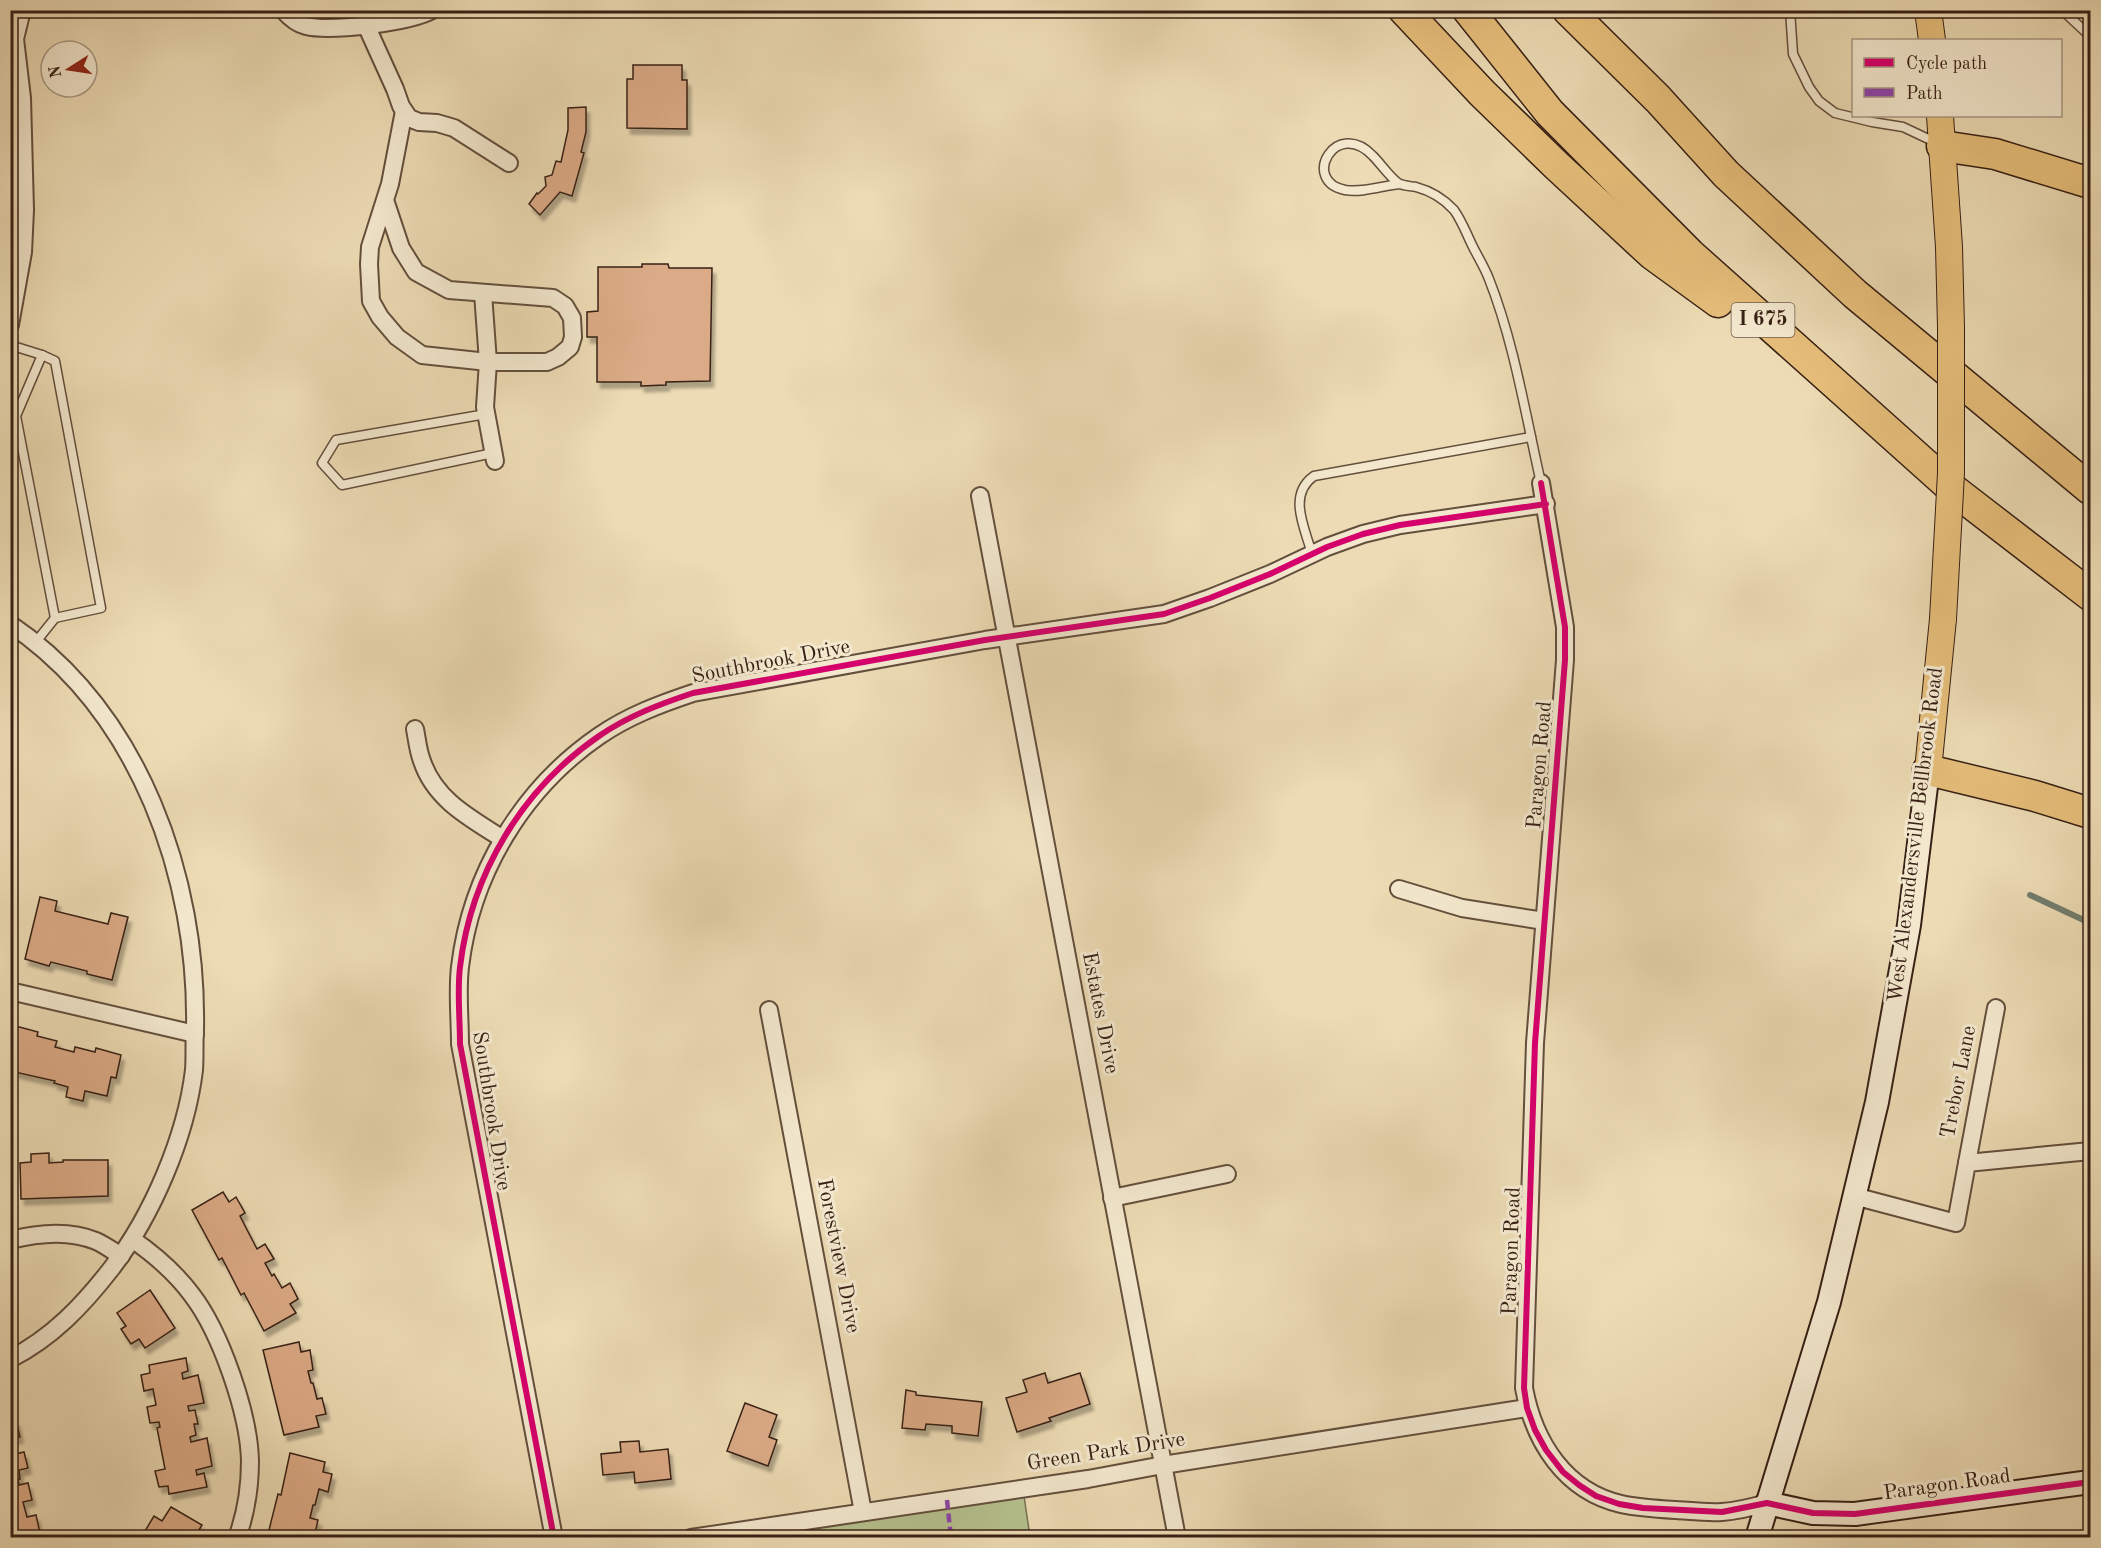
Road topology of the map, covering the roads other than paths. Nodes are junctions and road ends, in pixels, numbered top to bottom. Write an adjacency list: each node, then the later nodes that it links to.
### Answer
1 (22, 10): 23 (street)
2 (283, 10): 11 (street)
3 (432, 10): 11 (street)
4 (1404, 10): 27 (highway)
5 (1468, 10): 27 (highway, I 675)
6 (1568, 10): 14 (highway)
7 (1591, 10): 14 (highway)
8 (1790, 10): 17 (lane)
9 (1928, 10): 13 (main road)
10 (2062, 10): 12 (lane)
11 (366, 25): 15 (street)
12 (2091, 36)
13 (1932, 39)
14 (1658, 99): 32 (highway)
15 (404, 111): 18 (street); 21 (street)
16 (1940, 117): 17 (main road, West Alexandersville Bellbrook Road)
17 (1942, 146): 19 (highway); 42 (main road, West Alexandersville Bellbrook Road, bridge)
18 (509, 163)
19 (2091, 183)
20 (1399, 184): 20 (lane); 29 (lane)
21 (385, 200): 22 (street); 26 (street)
22 (483, 292): 26 (street); 26 (street)
23 (10, 325)
24 (10, 345): 25 (lane)
25 (42, 355): 37 (lane); 37 (lane)
26 (488, 362): 28 (street)
27 (1849, 397): 36 (highway, I 675)
28 (486, 414): 30 (street); 30 (lane)
29 (1531, 437): 31 (lane); 35 (lane)
30 (494, 457)
31 (1541, 483): 34 (street, Paragon Road)
32 (2091, 489)
33 (980, 496): 39 (street, Estates Drive)
34 (1546, 504): 35 (street, Southbrook Drive); 46 (street, Paragon Road)
35 (1312, 554): 39 (street, Southbrook Drive)
36 (2091, 595)
37 (55, 618): 40 (lane)
38 (10, 624): 40 (street)
39 (1005, 637): 44 (street, Southbrook Drive); 55 (street, Estates Drive)
40 (35, 643): 50 (street)
41 (415, 729): 44 (street)
42 (1928, 770): 43 (highway); 54 (main road, West Alexandersville Bellbrook Road)
43 (2091, 813)
44 (503, 839): 66 (street, Southbrook Drive)
45 (1398, 889): 46 (street)
46 (1544, 921): 60 (street, Paragon Road)
47 (10, 992): 50 (street)
48 (1996, 1008): 52 (street, Trebor Lane)
49 (769, 1010): 64 (street, Forestview Drive)
50 (195, 1034): 56 (street)
51 (2091, 1151): 52 (street)
52 (1967, 1163): 54 (street, Trebor Lane)
53 (1227, 1174): 55 (street)
54 (1854, 1196): 63 (main road, West Alexandersville Bellbrook Road)
55 (1112, 1198): 61 (street, Estates Drive)
56 (132, 1239): 58 (street); 65 (street)
57 (10, 1240): 58 (street)
58 (121, 1256): 59 (street)
59 (10, 1359)
60 (1527, 1408): 61 (street, Green Park Drive); 63 (street, Paragon Road)
61 (1163, 1465): 64 (street, Green Park Drive); 68 (street, Estates Drive)
62 (2091, 1482): 63 (main road, Paragon Road)
63 (1767, 1503): 69 (main road, West Alexandersville Bellbrook Road)
64 (863, 1512): 67 (street, Green Park Drive)
65 (237, 1538)
66 (554, 1538)
67 (691, 1538)
68 (1177, 1538)
69 (1757, 1538)

